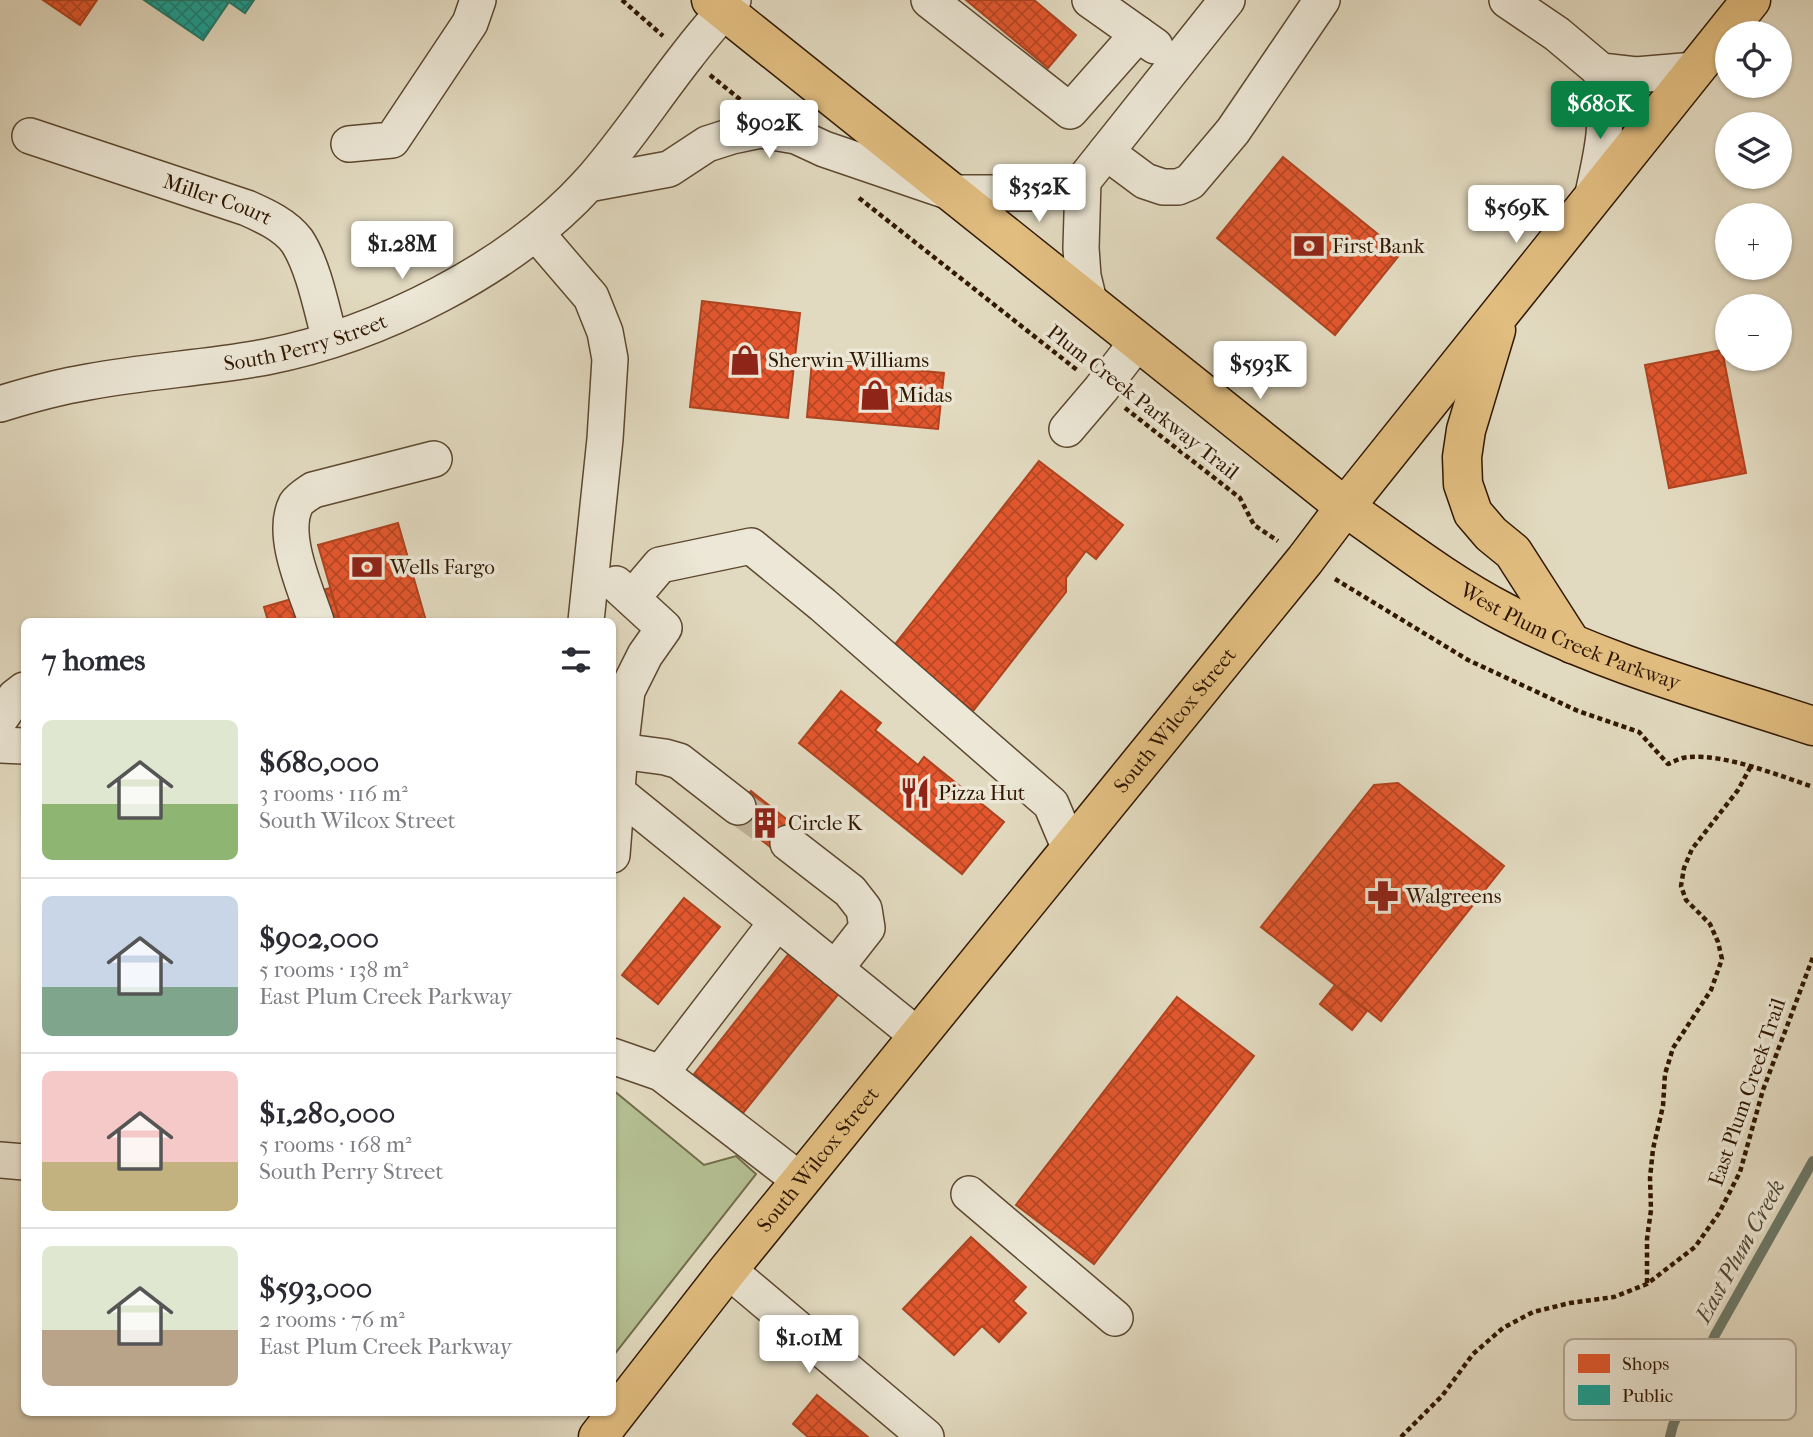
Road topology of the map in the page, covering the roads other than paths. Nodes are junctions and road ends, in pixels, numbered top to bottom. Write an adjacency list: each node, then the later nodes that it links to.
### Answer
1 (478, 0): 14 (street)
2 (929, 0): 9 (street)
3 (1090, 0): 9 (street)
4 (1227, 0): 10 (street)
5 (1322, 0): 15 (street)
6 (1507, 0): 12 (street)
7 (1751, 0): 11 (main road, South Wilcox Street)
8 (723, 4): 17 (street, South Perry Street); 18 (main road, West Plum Creek Parkway)
9 (1138, 34): 10 (street)
10 (1177, 62): 15 (street)
11 (1695, 70): 12 (street); 19 (main road, South Wilcox Street)
12 (1601, 71): 19 (street)
13 (30, 136): 23 (street, Miller Court)
14 (349, 144)
15 (1106, 152): 16 (street)
16 (1083, 181): 18 (street); 21 (street)
17 (588, 184): 18 (street); 20 (street, South Perry Street)
18 (953, 193): 21 (main road, West Plum Creek Parkway)
19 (1592, 198): 22 (main road, South Wilcox Street)
20 (536, 233): 23 (street, South Perry Street); 29 (street)
21 (1088, 301): 24 (main road, West Plum Creek Parkway)
22 (1502, 311): 28 (main road, South Wilcox Street); 33 (main road)
23 (330, 340): 25 (street, South Perry Street)
24 (1138, 341): 26 (street); 28 (main road, West Plum Creek Parkway)
25 (0, 404)
26 (1067, 429)
27 (434, 459): 31 (street)
28 (1345, 507): 33 (main road, West Plum Creek Parkway); 44 (main road, South Wilcox Street)
29 (592, 563): 30 (street); 32 (street)
30 (632, 598): 39 (street); 44 (street)
31 (315, 618)
32 (586, 618)
33 (1572, 645): 36 (main road, West Plum Creek Parkway)
34 (21, 692): 35 (street)
35 (0, 719)
36 (1813, 726)
37 (0, 745): 38 (street)
38 (21, 746)
39 (620, 751): 40 (street); 42 (street)
40 (617, 792): 41 (street); 45 (street)
41 (616, 805)
42 (738, 807)
43 (788, 844): 46 (street)
44 (1070, 849): 47 (main road, South Wilcox Street)
45 (777, 922): 46 (street); 49 (street)
46 (835, 969): 47 (street)
47 (919, 1036): 52 (main road, South Wilcox Street)
48 (616, 1057): 49 (street)
49 (661, 1073): 52 (street)
50 (0, 1160): 51 (street)
51 (21, 1161)
52 (801, 1181): 54 (main road, South Wilcox Street)
53 (969, 1194): 55 (street)
54 (728, 1270): 56 (main road, South Wilcox Street); 57 (street)
55 (1115, 1318)
56 (616, 1406)
57 (926, 1437)

